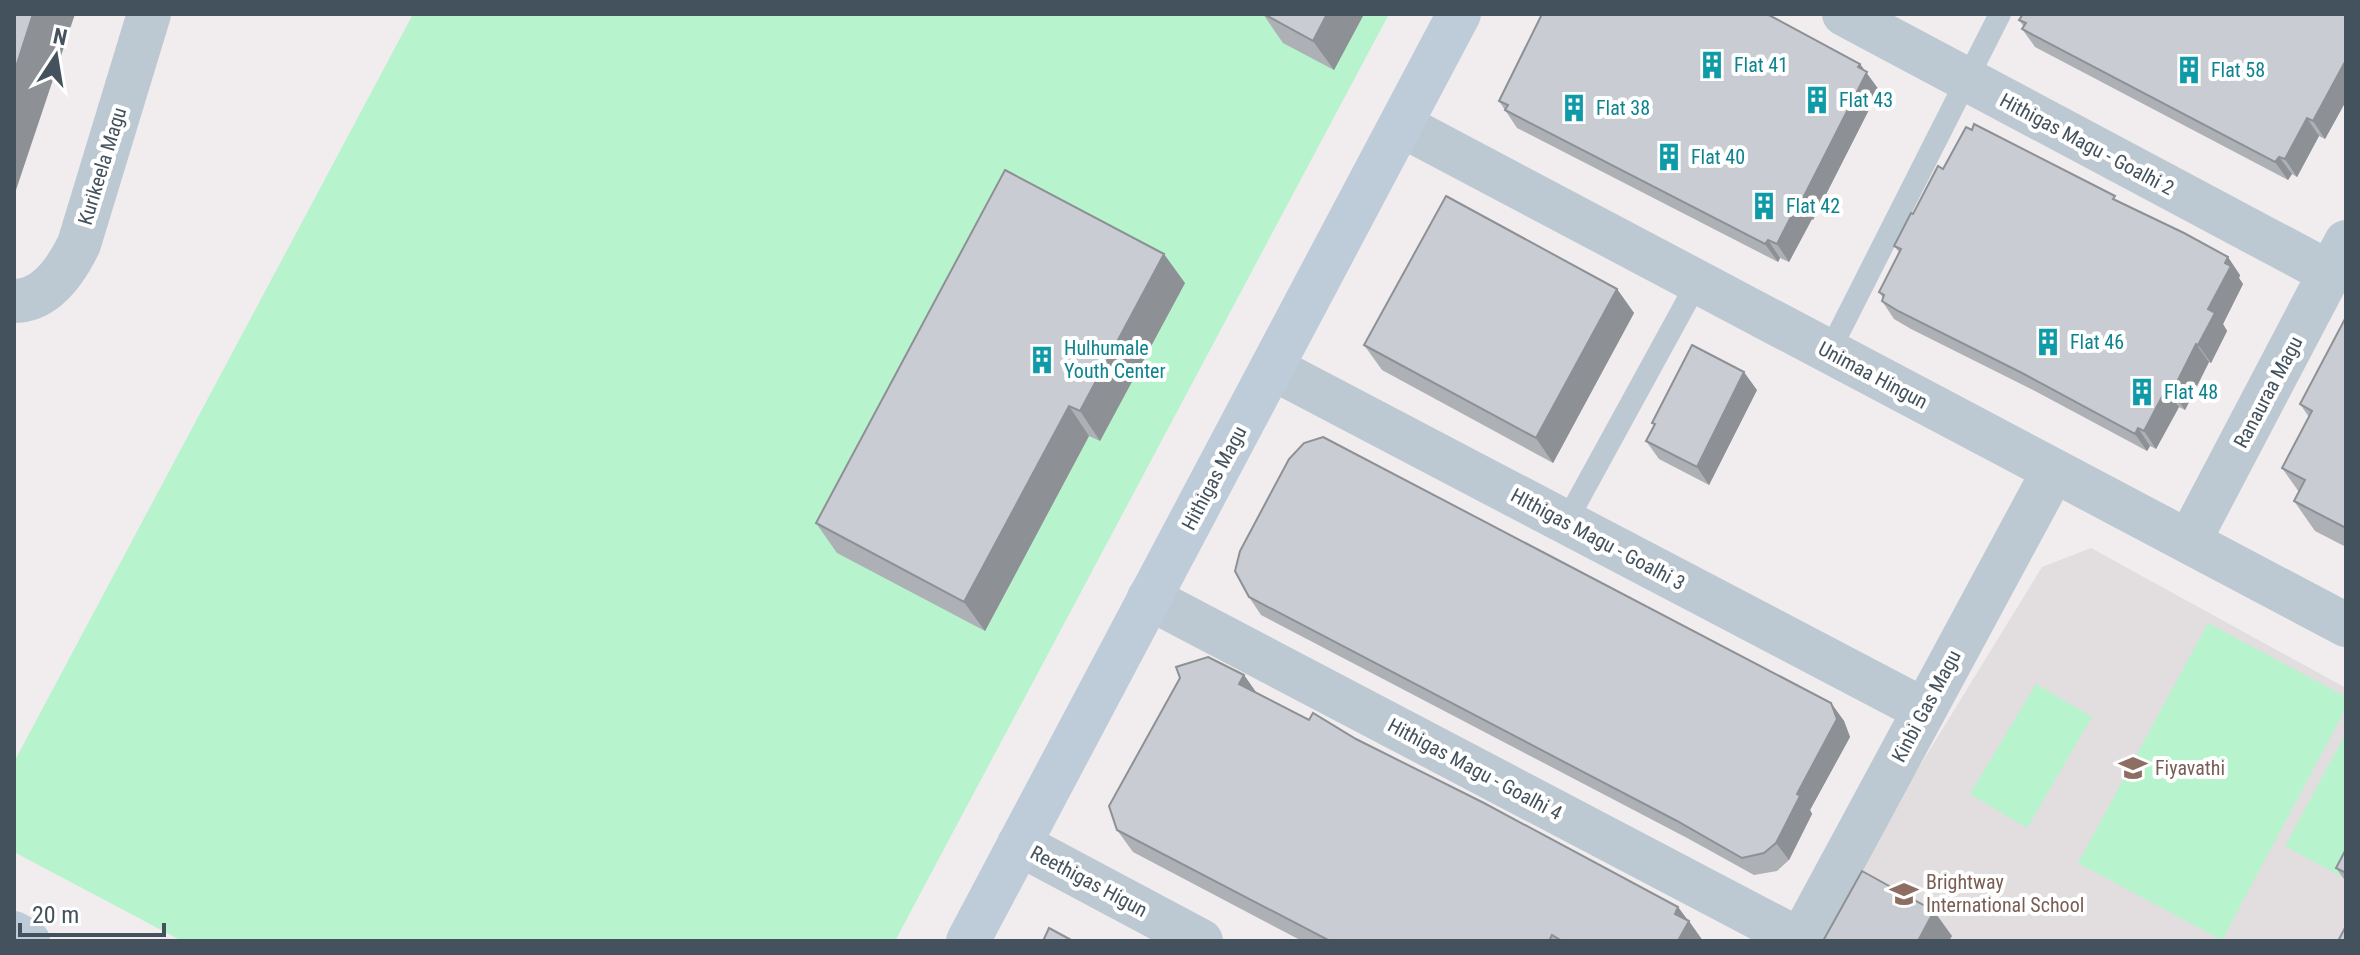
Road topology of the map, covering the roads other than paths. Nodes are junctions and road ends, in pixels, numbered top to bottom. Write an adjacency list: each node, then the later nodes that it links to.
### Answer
1 (149, 14): 9 (street, Kurikeela Magu)
2 (1459, 14): 6 (street, Hithigas Magu)
3 (1844, 14): 5 (street, Hithigas Magu - Goalhi 2)
4 (2000, 14): 5 (lane)
5 (1966, 81): 7 (street, Hithigas Magu - Goalhi 2); 10 (lane)
6 (1401, 125): 8 (street, Unimaa Hingun); 11 (street, Hithigas Magu)
7 (2338, 258): 14 (street, Ranauraa Magu)
8 (1698, 281): 10 (street, Unimaa Hingun); 13 (lane)
9 (22, 301)
10 (1829, 352): 12 (street, Unimaa Hingun)
11 (1272, 368): 13 (street, HIthigas Magu - Goalhi 3); 15 (street, Hithigas Magu)
12 (2053, 472): 14 (street, Unimaa Hingun); 17 (street, Kinbi Gas Magu)
13 (1566, 522): 17 (street, HIthigas Magu - Goalhi 3)
14 (2189, 541): 16 (street, Unimaa Hingun)
15 (1149, 598): 18 (street, Hithigas Magu); 20 (street, Hithigas Magu - Goalhi 4)
16 (2346, 625)
17 (1924, 710): 20 (street, Kinbi Gas Magu)
18 (1019, 844): 22 (street, Hithigas Magu); 23 (street, Reethigas Higun)
19 (14, 933): 21 (street)
20 (1800, 940)
21 (28, 941)
22 (968, 941)
23 (1201, 941)

